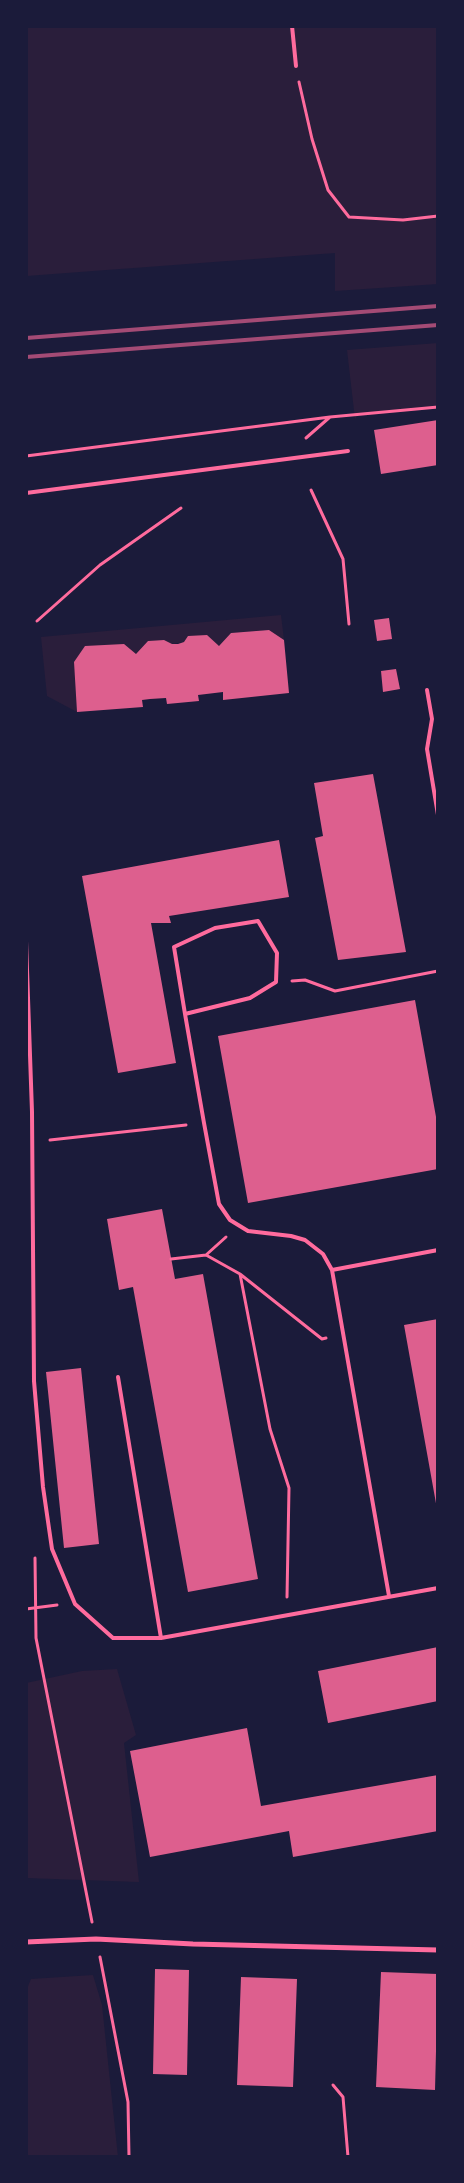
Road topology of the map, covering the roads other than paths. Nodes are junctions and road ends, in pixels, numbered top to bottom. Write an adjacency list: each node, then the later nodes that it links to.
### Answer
1 (292, 26): 2 (lane)
2 (296, 66)
3 (348, 450): 4 (lane)
4 (26, 493)
5 (427, 690): 6 (lane)
6 (438, 815)
7 (26, 941): 14 (lane)
8 (185, 1014): 8 (lane); 10 (lane)
9 (438, 1250): 10 (lane)
10 (332, 1270): 13 (lane)
11 (118, 1377): 14 (lane)
12 (438, 1588): 13 (lane)
13 (389, 1596): 14 (lane)
14 (161, 1638)
15 (26, 1942): 16 (street)
16 (438, 1950)

